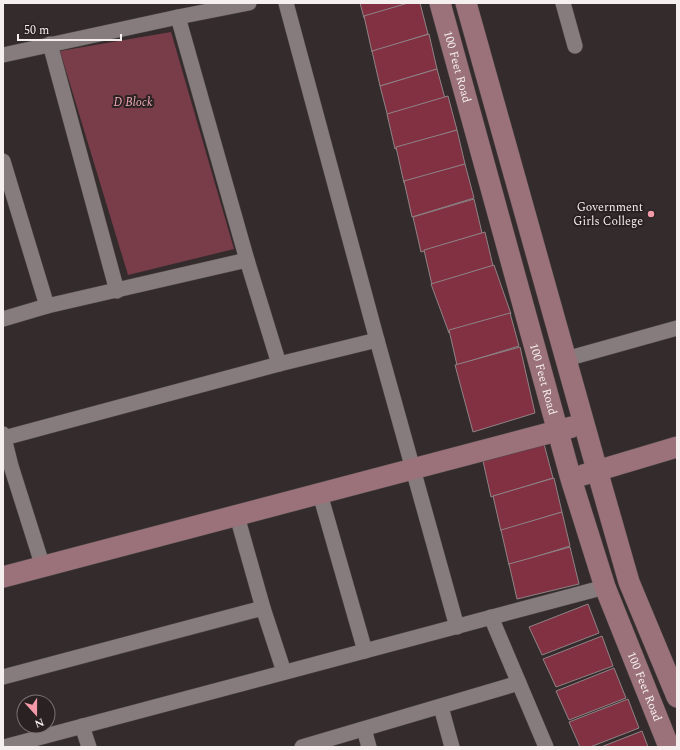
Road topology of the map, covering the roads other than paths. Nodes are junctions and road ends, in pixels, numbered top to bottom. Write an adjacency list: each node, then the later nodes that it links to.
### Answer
1 (249, 3): 6 (street)
2 (286, 3): 16 (street)
3 (440, 3): 20 (main road, 100 Feet Road)
4 (466, 3): 17 (main road, 100 Feet Road)
5 (563, 3): 8 (street)
6 (178, 17): 7 (street); 11 (street)
7 (50, 44): 9 (street); 12 (street)
8 (575, 46)
9 (3, 55)
10 (3, 161): 13 (street)
11 (247, 260): 12 (street); 18 (street)
12 (117, 291): 13 (street)
13 (47, 306): 14 (street)
14 (3, 319)
15 (677, 328): 17 (street)
16 (377, 340): 18 (street); 24 (street)
17 (566, 359): 19 (main road, 100 Feet Road)
18 (279, 364): 21 (street)
19 (584, 423): 20 (main road); 25 (main road, 100 Feet Road)
20 (559, 431): 24 (main road); 26 (main road, 100 Feet Road)
21 (4, 436): 23 (street)
22 (677, 447): 25 (main road)
23 (7, 468): 29 (street)
24 (413, 470): 27 (main road); 34 (street)
25 (597, 470): 26 (main road); 39 (main road, 100 Feet Road)
26 (571, 478): 31 (main road, 100 Feet Road)
27 (320, 494): 28 (main road); 35 (street)
28 (237, 516): 29 (main road); 32 (street)
29 (43, 567): 30 (main road)
30 (3, 578)
31 (605, 587): 33 (street); 49 (main road, 100 Feet Road)
32 (264, 608): 36 (street); 37 (street)
33 (491, 617): 34 (street); 38 (street)
34 (457, 626): 35 (street)
35 (365, 651): 36 (street)
36 (284, 672): 41 (street)
37 (3, 677)
38 (519, 683): 40 (street); 48 (street)
39 (677, 697)
40 (441, 707): 42 (street); 47 (street)
41 (82, 726): 43 (street); 44 (street)
42 (364, 729): 45 (street); 46 (street)
43 (14, 746)
44 (89, 747)
45 (302, 747)
46 (369, 747)
47 (452, 747)
48 (546, 747)
49 (669, 747)

